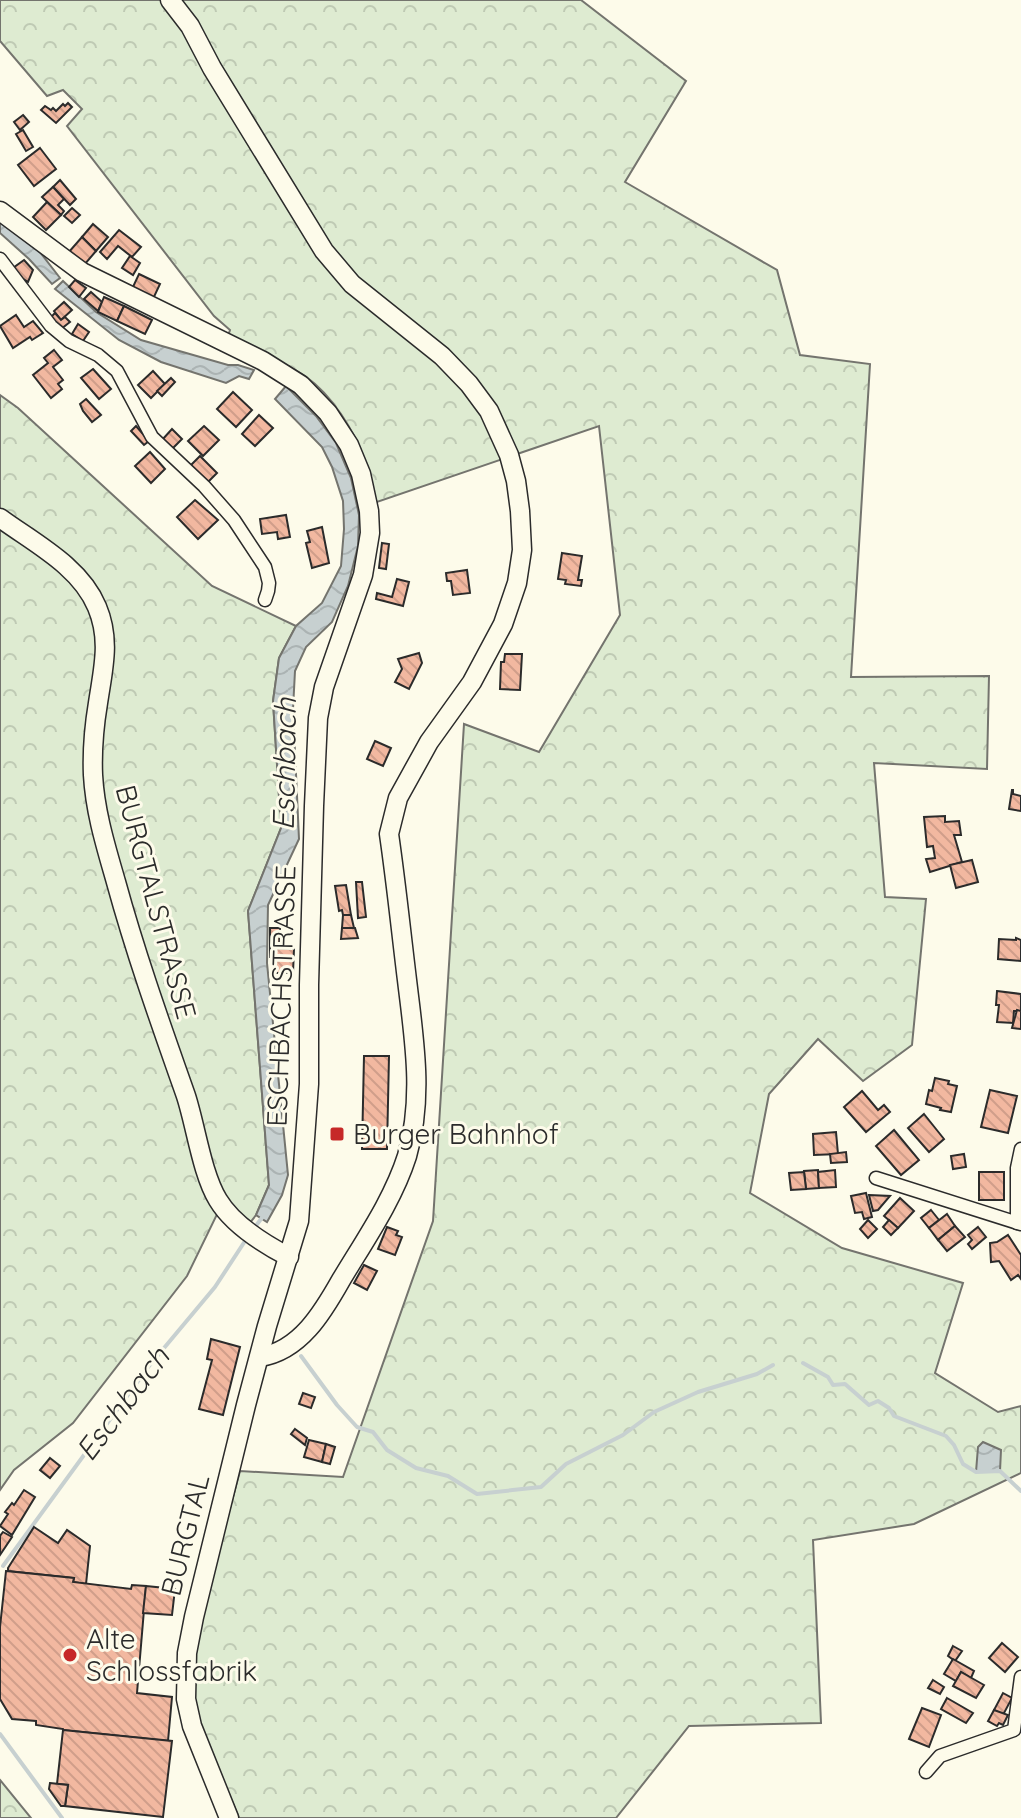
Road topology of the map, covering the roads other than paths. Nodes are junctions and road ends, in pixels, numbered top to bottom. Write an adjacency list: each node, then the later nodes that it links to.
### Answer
1 (170, 0): 10 (main road)
2 (0, 211): 9 (main road, ESCHBACHSTRASSE)
3 (0, 259): 5 (street)
4 (0, 518): 9 (main road, BURGTALSTRASSE)
5 (265, 600)
6 (1021, 1149): 8 (street)
7 (876, 1178): 8 (street)
8 (1019, 1224)
9 (289, 1257): 10 (main road, ESCHBACHSTRASSE)
10 (260, 1357): 13 (main road, BURGTAL)
11 (1021, 1677): 12 (street)
12 (926, 1772)
13 (229, 1818)

